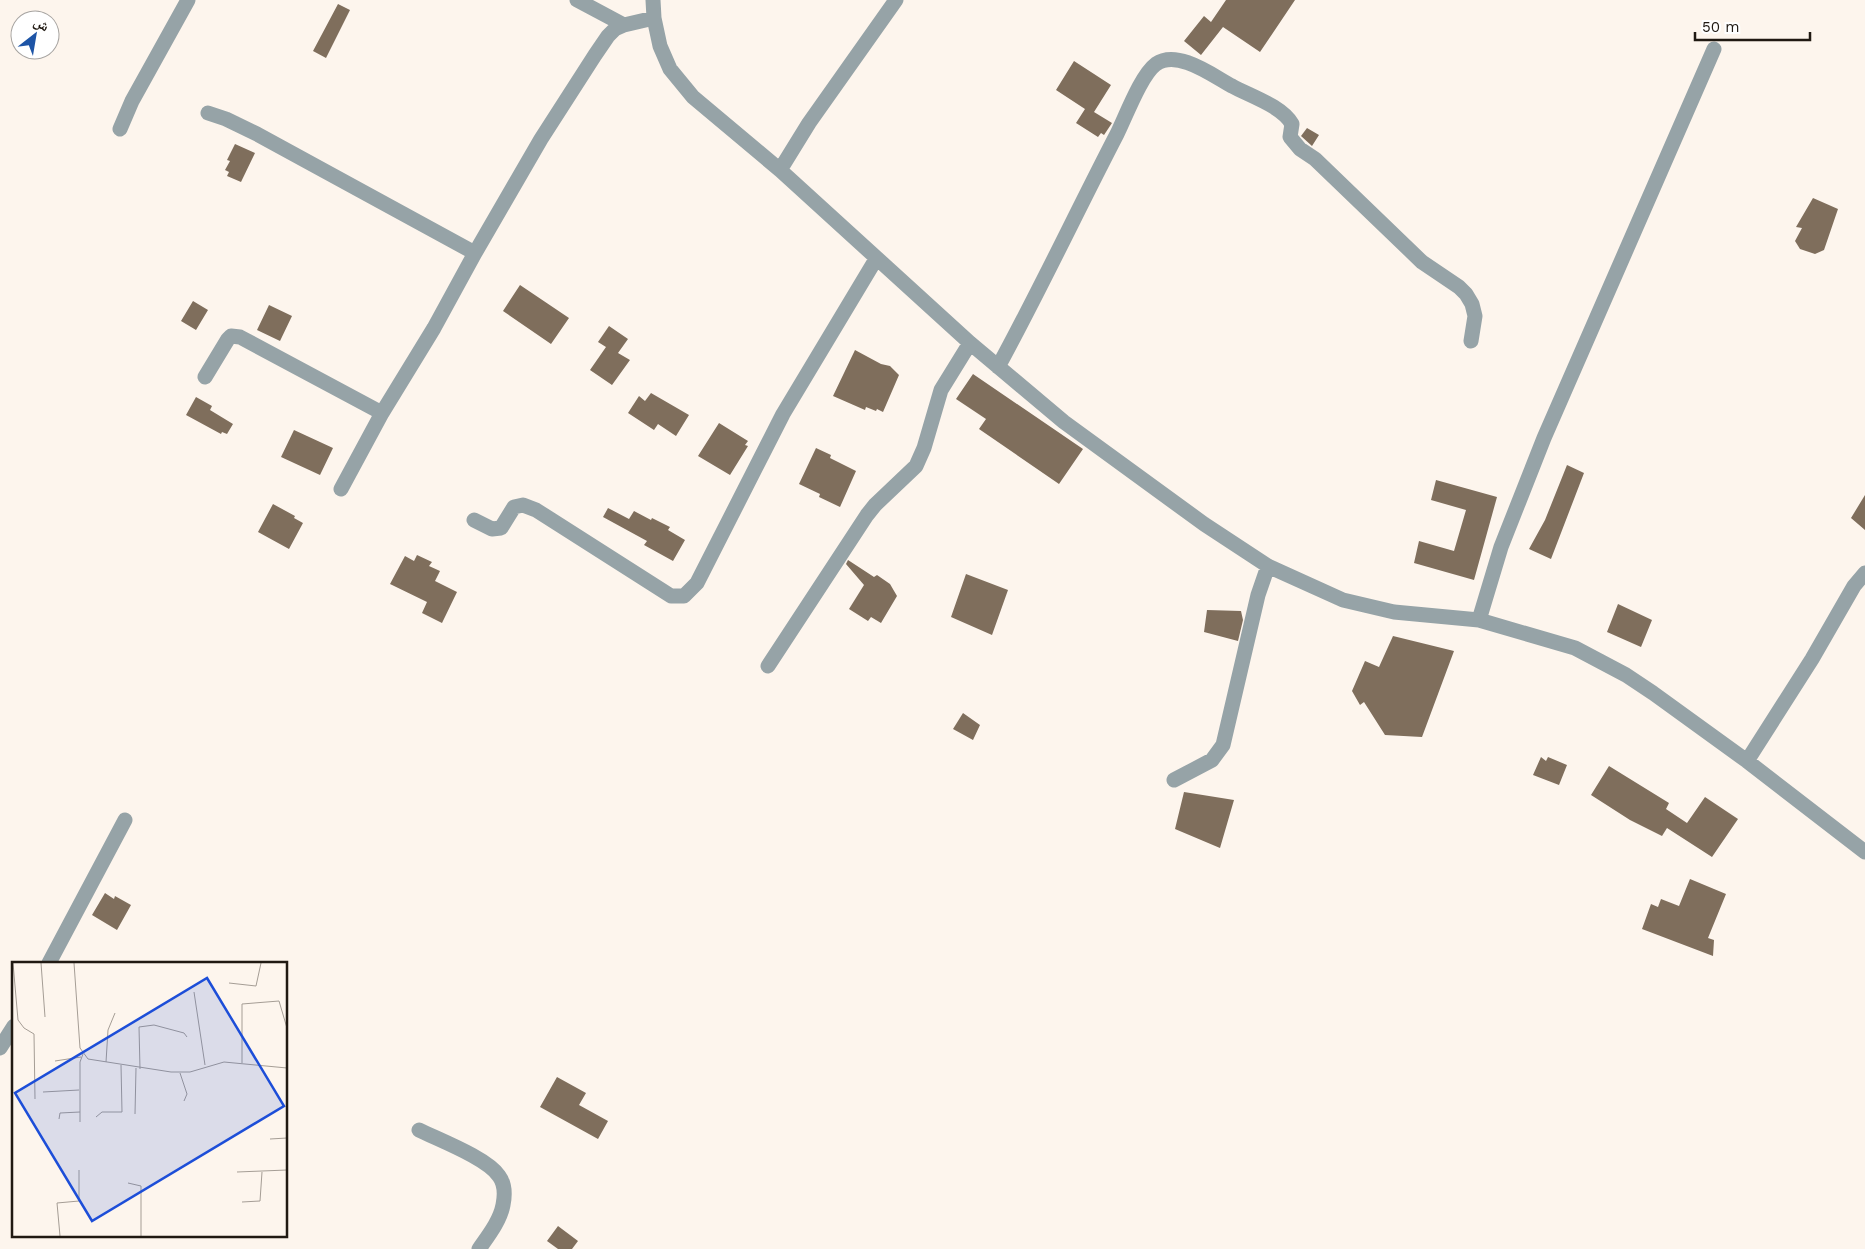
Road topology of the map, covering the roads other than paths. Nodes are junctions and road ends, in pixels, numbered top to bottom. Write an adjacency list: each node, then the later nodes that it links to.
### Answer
1 (188, 0): 9 (street)
2 (577, 0): 6 (street)
3 (653, 0): 5 (street)
4 (896, 0): 10 (street)
5 (654, 18): 6 (street); 10 (street)
6 (624, 25): 11 (street)
7 (1714, 49): 22 (street)
8 (208, 112): 11 (street)
9 (120, 129)
10 (780, 170): 12 (street)
11 (475, 253): 17 (street)
12 (876, 259): 14 (street); 19 (street)
13 (1471, 341): 15 (street)
14 (970, 342): 15 (street); 23 (street)
15 (998, 366): 20 (street)
16 (205, 378): 17 (street)
17 (382, 413): 18 (street)
18 (341, 489)
19 (474, 520)
20 (1268, 566): 22 (street); 25 (street)
21 (1865, 573): 24 (street)
22 (1479, 620): 24 (street)
23 (768, 666)
24 (1747, 761): 27 (street)
25 (1174, 780)
26 (125, 820): 28 (street)
27 (1865, 852)
28 (51, 962)
29 (12, 1029): 30 (street)
30 (0, 1048)
31 (419, 1130): 32 (street)
32 (479, 1249)

